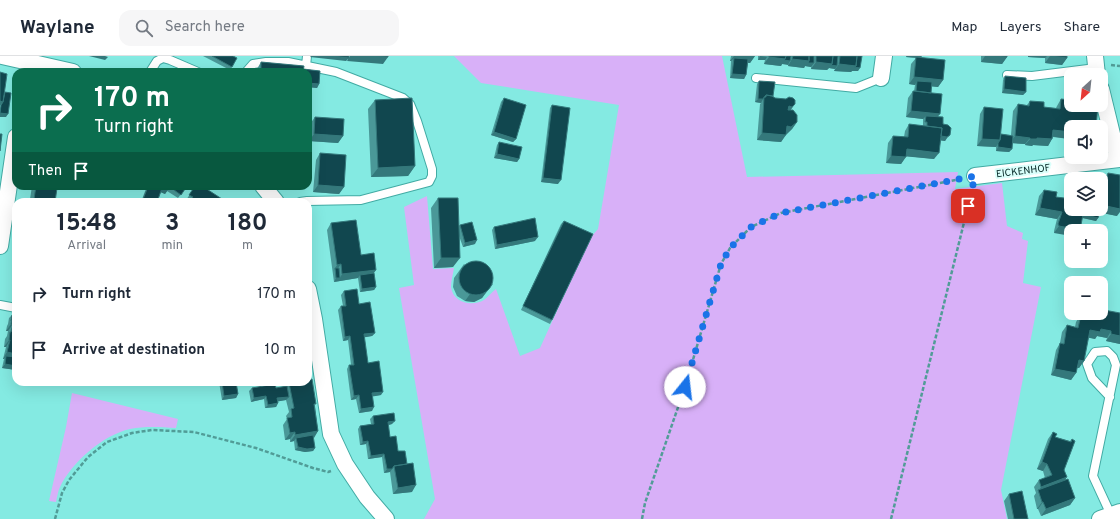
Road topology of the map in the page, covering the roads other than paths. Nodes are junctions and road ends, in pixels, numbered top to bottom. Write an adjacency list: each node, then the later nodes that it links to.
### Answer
1 (2, 56): 7 (street)
2 (307, 56): 5 (lane)
3 (884, 56): 13 (street)
4 (157, 59): 8 (lane); 9 (lane)
5 (306, 66): 10 (lane); 20 (lane)
6 (1096, 66): 11 (lane)
7 (27, 67)
8 (152, 68)
9 (189, 68)
10 (250, 68)
11 (1007, 75)
12 (756, 78): 13 (lane)
13 (881, 78)
14 (1107, 112): 15 (street, EICKENHOF)
15 (1119, 159): 17 (street, EICKENHOF)
16 (12, 164): 21 (street)
17 (975, 176)
18 (266, 190): 19 (street)
19 (273, 198)
20 (312, 201)
21 (0, 246)
22 (0, 305): 23 (lane)
23 (12, 307)
24 (312, 308): 27 (street)
25 (1110, 397): 25 (lane); 26 (lane)
26 (1110, 515)
27 (386, 519)

